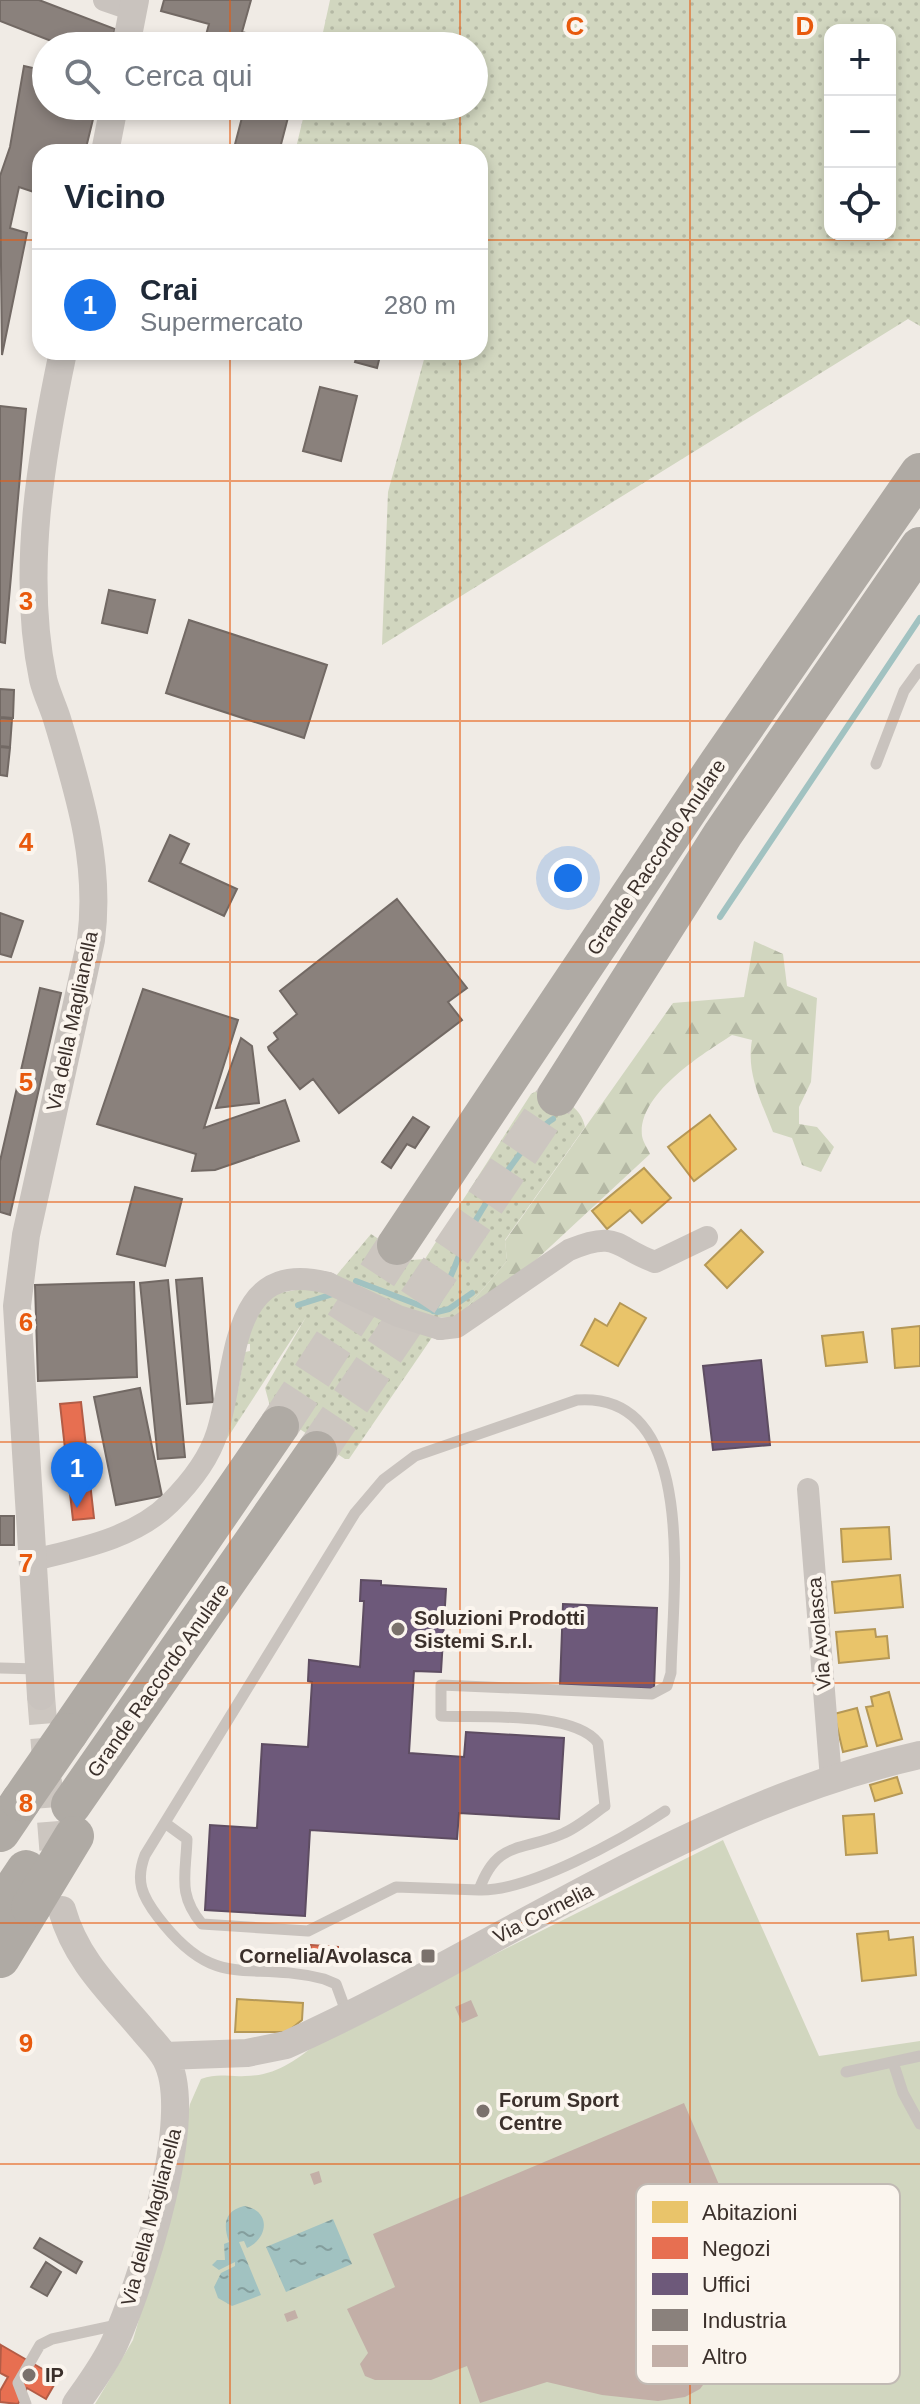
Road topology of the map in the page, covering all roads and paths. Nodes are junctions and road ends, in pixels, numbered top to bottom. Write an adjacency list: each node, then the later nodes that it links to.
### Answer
1 (104, 0): 2 (street)
2 (134, 5): 3 (street)
3 (129, 32)
4 (111, 120): 5 (street)
5 (107, 144)
6 (62, 360): 17 (street, Via della Maglianella)
7 (920, 473): 13 (highway, Grande Raccordo Anulare)
8 (920, 547): 11 (highway)
9 (920, 669): 10 (lane)
10 (876, 764)
11 (557, 1096)
12 (707, 1237): 17 (street, bridge)
13 (397, 1245)
14 (279, 1426): 19 (highway)
15 (317, 1451): 28 (highway, Grande Raccordo Anulare)
16 (808, 1489): 21 (street, Via Avolasca)
17 (30, 1561): 19 (street, Via della Maglianella)
18 (0, 1668): 19 (lane)
19 (53, 1703): 22 (highway)
20 (920, 1755): 21 (street, Via Cornelia)
21 (831, 1779): 26 (street, Via Cornelia)
22 (10, 1800)
23 (665, 1811): 25 (lane)
24 (165, 1823): 27 (lane); 27 (lane); 30 (lane)
25 (636, 1830): 26 (lane); 27 (lane)
26 (651, 1858): 30 (street, Via Cornelia)
27 (479, 1890)
28 (30, 1899): 29 (highway, Grande Raccordo Anulare); 31 (street, Via della Maglianella)
29 (0, 1958)
30 (347, 2015): 31 (street, Via Cornelia)
31 (165, 2056): 36 (street, Via della Maglianella)
32 (920, 2056): 33 (lane)
33 (893, 2062): 34 (lane); 35 (lane)
34 (846, 2072)
35 (920, 2124)
36 (122, 2324): 37 (lane); 38 (street, Via della Maglianella)
37 (26, 2404)
38 (76, 2404)

